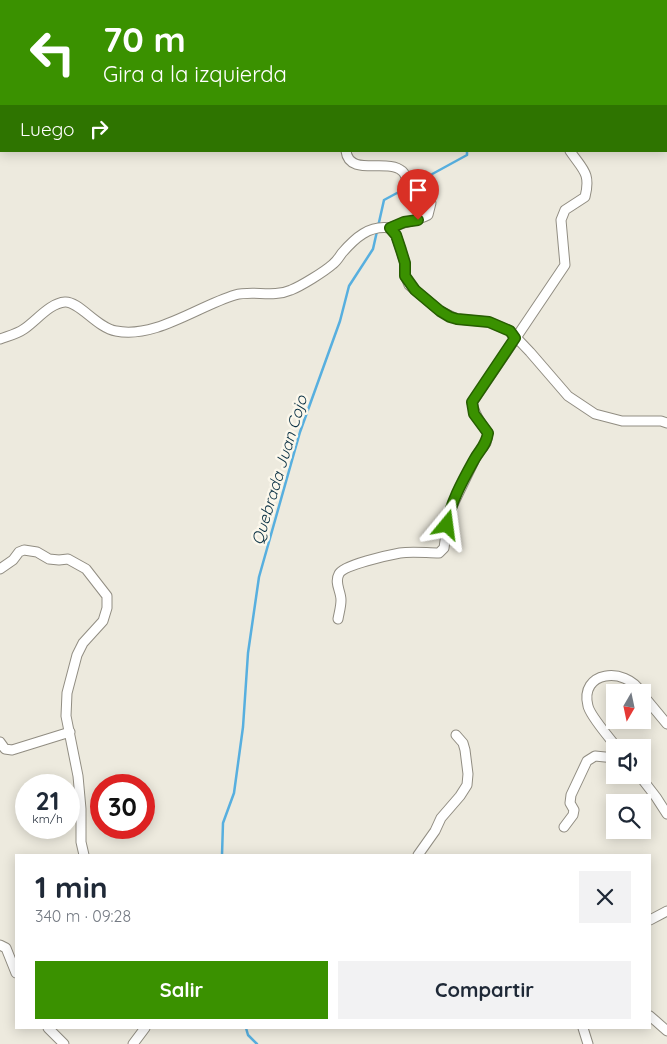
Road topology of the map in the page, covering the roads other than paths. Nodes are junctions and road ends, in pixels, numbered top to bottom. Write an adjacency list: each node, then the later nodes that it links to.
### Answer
1 (346, 152): 3 (street)
2 (571, 152): 4 (street)
3 (390, 228): 4 (street); 5 (street)
4 (515, 338): 6 (street); 8 (street)
5 (0, 339)
6 (667, 423)
7 (0, 569): 12 (street)
8 (338, 620)
9 (634, 684): 14 (street)
10 (651, 704): 11 (street)
11 (667, 724)
12 (70, 732): 15 (street); 20 (street)
13 (456, 734): 21 (street)
14 (610, 739)
15 (0, 742)
16 (606, 757): 19 (street)
17 (646, 784): 18 (street)
18 (667, 814)
19 (564, 827)
20 (84, 854)
21 (419, 854)
22 (667, 911): 23 (street)
23 (651, 919)
24 (0, 945): 25 (street)
25 (15, 970)
26 (651, 1017): 30 (street)
27 (49, 1029): 31 (street)
28 (143, 1029): 32 (street)
29 (583, 1029): 33 (street)
30 (667, 1031)
31 (64, 1044)
32 (133, 1044)
33 (588, 1044)

